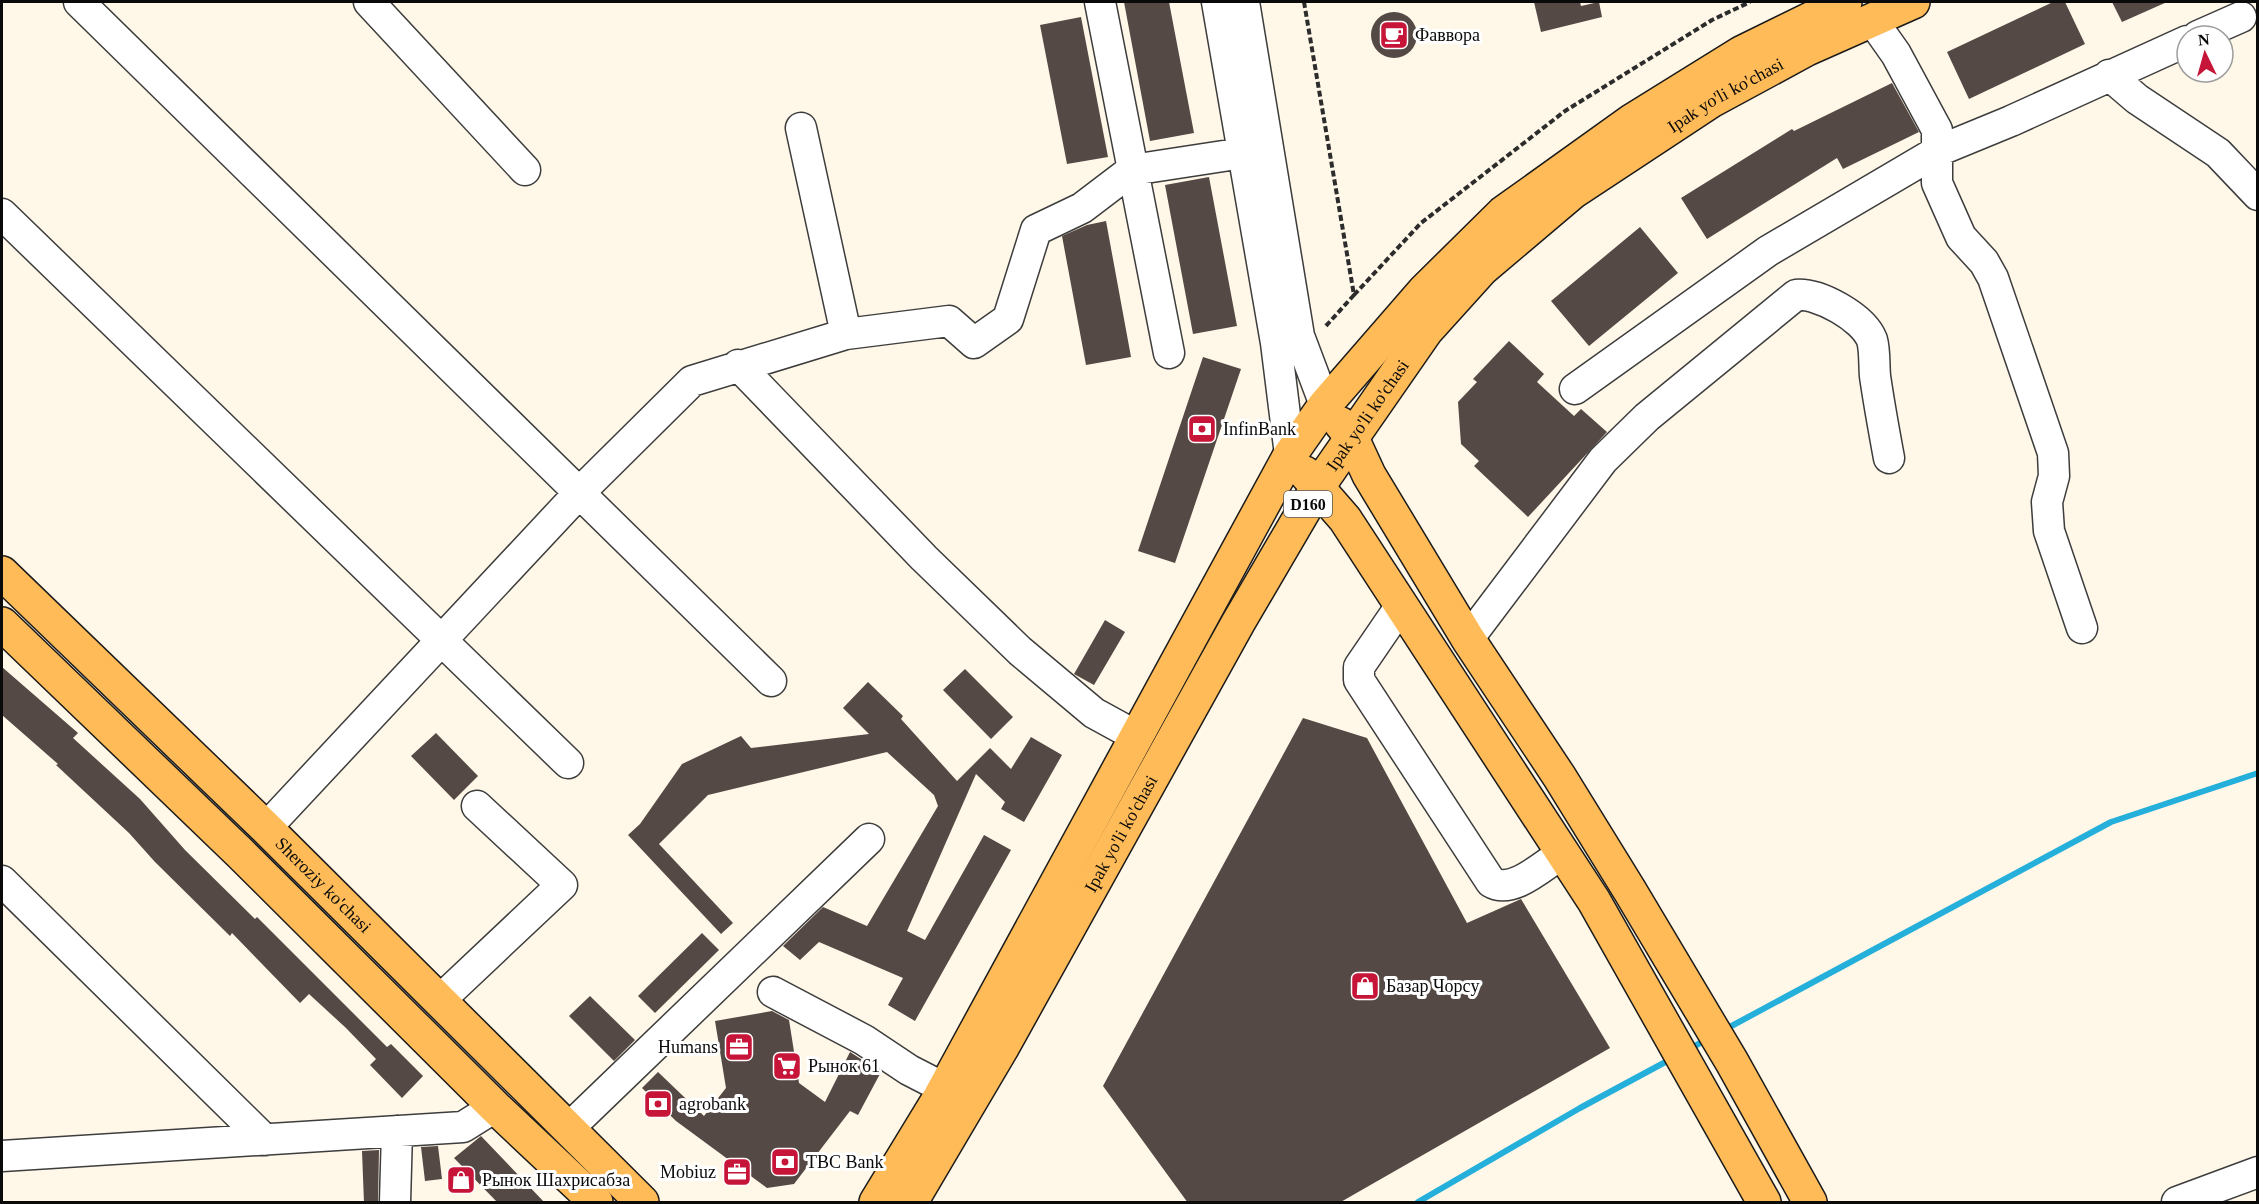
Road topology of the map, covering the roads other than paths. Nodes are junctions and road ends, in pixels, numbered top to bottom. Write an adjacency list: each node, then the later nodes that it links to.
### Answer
1 (79, 2): 29 (street)
2 (369, 2): 16 (street)
3 (1100, 2): 17 (street)
4 (1217, 2): 15 (street)
5 (1244, 2): 24 (street)
6 (1845, 2): 24 (main road, Ipak yo'li ko'chasi / D160)
7 (1914, 2): 9 (main road, Ipak yo'li ko'chasi / D160)
8 (2241, 17): 10 (street)
9 (1872, 20): 14 (street); 25 (main road, Ipak yo'li ko'chasi / D160)
10 (2225, 24)
11 (2175, 46): 12 (street)
12 (2109, 75): 14 (street); 18 (street)
13 (801, 128): 20 (street)
14 (1938, 151): 23 (street); 33 (street)
15 (1243, 153): 17 (street); 26 (street)
16 (525, 170)
17 (1132, 170): 20 (street); 21 (street)
18 (2258, 195)
19 (2, 214): 35 (street)
20 (846, 334): 22 (street)
21 (1169, 353)
22 (738, 365): 29 (street); 37 (street)
23 (1575, 390)
24 (1325, 405): 25 (main road); 26 (main road, Ipak yo'li ko'chasi / D160)
25 (1351, 436): 28 (main road, Ipak yo'li ko'chasi / D160); 34 (main road)
26 (1290, 455): 28 (main road); 37 (main road, Ipak yo'li ko'chasi / D160)
27 (1889, 458): 34 (street)
28 (1317, 488): 31 (main road); 57 (main road, Ipak yo'li ko'chasi / D160)
29 (581, 491): 35 (street); 36 (street)
30 (2, 573): 40 (main road, Sheroziy ko'chasi)
31 (1400, 607): 42 (main road); 42 (street)
32 (2, 624): 47 (main road, Sheroziy ko'chasi)
33 (2082, 628)
34 (1468, 639): 59 (main road)
35 (442, 643): 38 (street); 40 (street)
36 (771, 681)
37 (1136, 736): 46 (main road, Ipak yo'li ko'chasi / D160)
38 (568, 763)
39 (477, 806): 45 (street)
40 (266, 828): 45 (main road, Sheroziy ko'chasi)
41 (869, 839): 48 (street)
42 (1563, 853): 58 (main road)
43 (2, 881): 50 (street)
44 (773, 992): 46 (street)
45 (439, 1001): 48 (main road, Sheroziy ko'chasi)
46 (944, 1088): 56 (main road, Ipak yo'li ko'chasi / D160)
47 (495, 1107): 49 (street); 54 (main road, Sheroziy ko'chasi)
48 (568, 1129): 55 (main road, Sheroziy ko'chasi)
49 (397, 1131): 50 (street); 53 (street)
50 (265, 1140): 51 (street)
51 (2, 1156)
52 (2258, 1172): 60 (street)
53 (395, 1203)
54 (596, 1203)
55 (642, 1203)
56 (876, 1203)
57 (911, 1203)
58 (1764, 1203)
59 (1810, 1203)
60 (2177, 1203)

